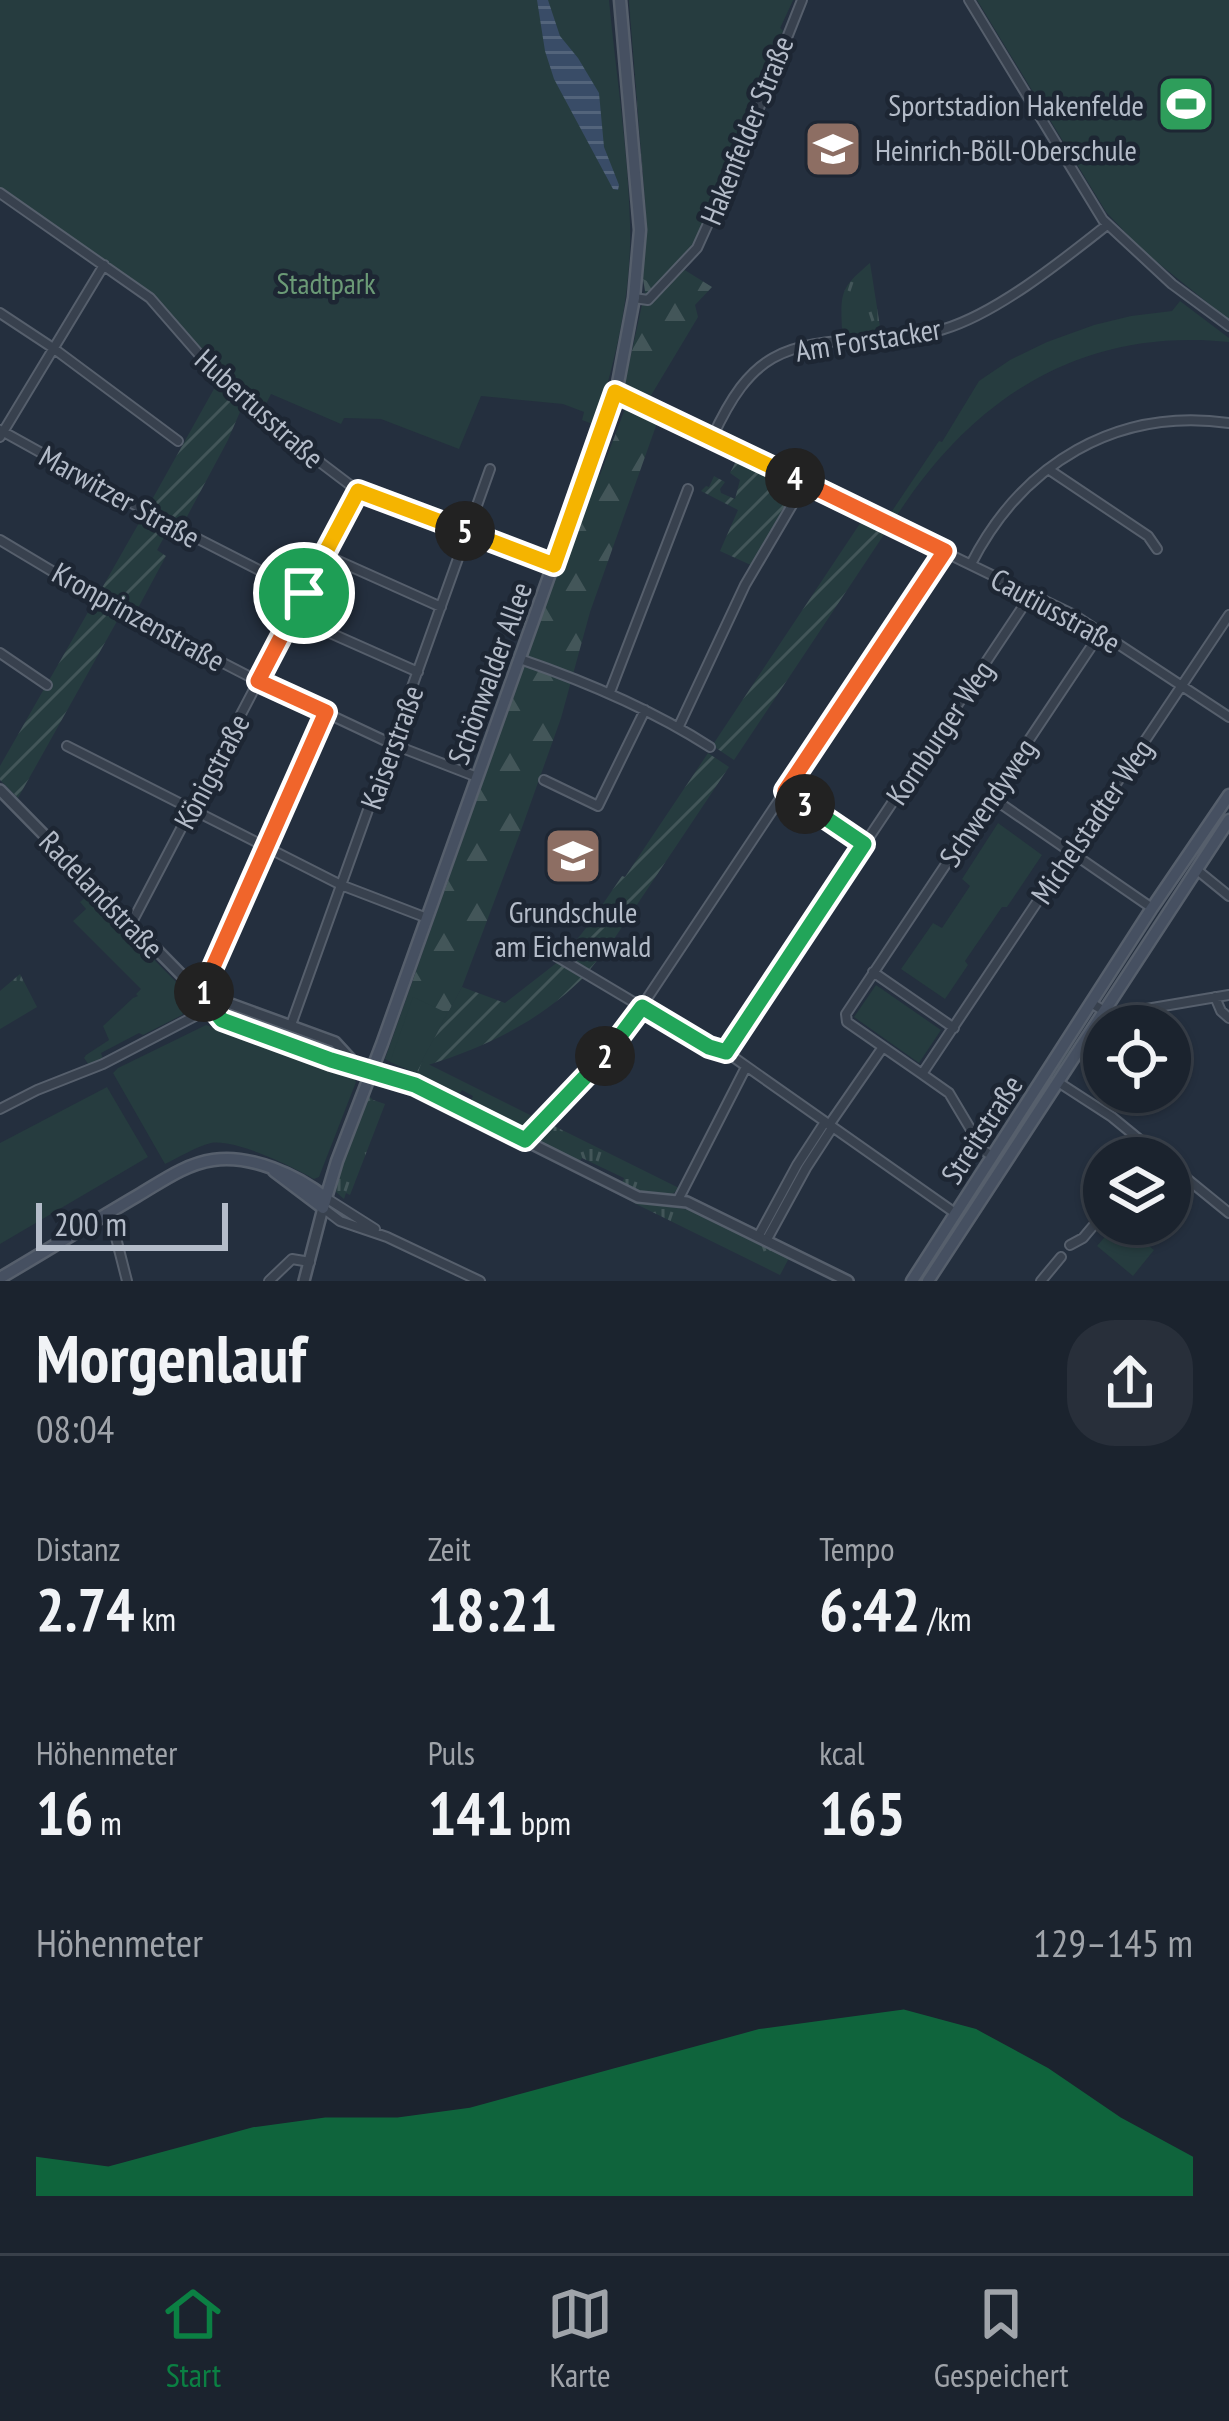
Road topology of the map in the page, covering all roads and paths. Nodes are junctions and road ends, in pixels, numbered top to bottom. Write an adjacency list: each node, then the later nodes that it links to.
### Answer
1 (620, 0): 7 (main road, Schönwalder Allee)
2 (802, 0): 7 (street, Hakenfelder Straße)
3 (969, 0): 5 (street)
4 (0, 194): 6 (street, Hubertusstraße)
5 (1107, 225): 9 (street); 14 (street, Am Forstacker)
6 (104, 265): 10 (street); 20 (street, Hubertusstraße)
7 (634, 298): 11 (main road, Schönwalder Allee)
8 (0, 314): 10 (street)
9 (1229, 326)
10 (53, 348): 13 (street); 15 (street)
11 (615, 392): 14 (street, Cautiusstraße); 27 (main road, Schönwalder Allee)
12 (1229, 423): 17 (street)
13 (1, 433): 29 (street, Marwitzer Straße)
14 (712, 438): 18 (street, Cautiusstraße)
15 (178, 441)
16 (490, 469): 21 (street, Kaiserstraße)
17 (1048, 470): 23 (street); 26 (street)
18 (805, 483): 24 (street, Cautiusstraße); 44 (street)
19 (688, 489): 40 (street)
20 (358, 491): 21 (street, Hubertusstraße); 25 (street, Königstraße)
21 (468, 532): 27 (street, Hubertusstraße); 30 (street, Kaiserstraße)
22 (0, 540): 37 (street, Kronprinzenstraße)
23 (1157, 549)
24 (945, 551): 26 (street, Cautiusstraße); 51 (street)
25 (325, 555): 29 (street, Königstraße); 30 (street)
26 (971, 564): 28 (street, Cautiusstraße)
27 (554, 565): 35 (main road, Schönwalder Allee)
28 (1032, 592): 33 (street, Cautiusstraße); 56 (street, Kornburger Weg)
29 (304, 593): 32 (street, Königstraße)
30 (441, 608): 36 (street, Kaiserstraße)
31 (1229, 615): 39 (street, Michelstadter Weg)
32 (292, 616): 36 (street); 37 (street, Königstraße)
33 (1101, 632): 39 (street, Cautiusstraße); 53 (street, Schwendyweg)
34 (0, 653): 38 (street)
35 (520, 659): 40 (street); 48 (main road, Schönwalder Allee)
36 (418, 673): 45 (street, Kaiserstraße)
37 (258, 681): 42 (street, Kronprinzenstraße); 54 (street, Königstraße)
38 (47, 685)
39 (1182, 686): 43 (street, Cautiusstraße); 58 (street, Michelstadter Weg)
40 (610, 692): 41 (street)
41 (645, 710): 44 (street); 49 (street)
42 (326, 712): 45 (street, Kronprinzenstraße); 57 (street)
43 (1229, 717)
44 (679, 726): 47 (street)
45 (392, 744): 48 (street, Kronprinzenstraße); 60 (street, Kaiserstraße)
46 (67, 746): 54 (street)
47 (710, 747)
48 (477, 777): 63 (main road, Schönwalder Allee)
49 (544, 780)
50 (0, 790): 64 (street, Radelandstraße)
51 (785, 791): 56 (street); 74 (street)
52 (1229, 795): 62 (main road, Streitstraße)
53 (991, 796): 58 (street); 66 (street, Schwendyweg)
54 (191, 809): 57 (street); 64 (street, Königstraße)
55 (1229, 820): 59 (main road, Streitstraße)
56 (864, 844): 80 (street, Kornburger Weg)
57 (266, 847): 60 (street); 68 (street)
58 (1070, 852): 62 (street); 77 (street, Michelstadter Weg)
59 (1197, 870): 61 (street); 72 (main road, Streitstraße)
60 (341, 885): 63 (street); 76 (street, Kaiserstraße)
61 (1229, 896)
62 (1152, 908): 70 (main road, Streitstraße)
63 (427, 918): 83 (main road, Schönwalder Allee)
64 (131, 924): 68 (street, Radelandstraße)
65 (546, 950): 74 (street)
66 (873, 973): 77 (street); 79 (street, Schwendyweg)
67 (1229, 995): 69 (street)
68 (204, 998): 76 (street); 81 (street, Radelandstraße); 86 (street)
69 (1215, 998): 73 (street); 75 (street)
70 (1091, 1003): 71 (street); 90 (main road, Streitstraße)
71 (1094, 1005)
72 (1108, 1005)
73 (1172, 1005)
74 (642, 1007): 80 (street); 89 (street)
75 (1229, 1018)
76 (291, 1025): 81 (street)
77 (954, 1028): 84 (street, Michelstadter Weg)
78 (1083, 1043): 85 (main road, Streitstraße)
79 (883, 1047): 84 (street); 87 (street)
80 (726, 1052): 82 (street)
81 (357, 1066): 83 (street, Radelandstraße)
82 (746, 1067): 87 (street); 92 (street)
83 (372, 1071): 89 (street, Radelandstraße); 93 (main road, Schönwalder Allee)
84 (922, 1074): 90 (street)
85 (1058, 1082): 88 (street); 109 (main road, Streitstraße)
86 (0, 1109)
87 (829, 1125): 95 (street); 98 (street)
88 (1134, 1137)
89 (525, 1140): 92 (street, Radelandstraße)
90 (992, 1156): 95 (main road, Streitstraße)
91 (1191, 1182): 96 (street)
92 (678, 1200): 98 (street, Radelandstraße)
93 (324, 1203): 94 (main road); 101 (street); 106 (street)
94 (107, 1213): 102 (main road); 103 (street)
95 (955, 1213): 108 (main road, Streitstraße)
96 (1229, 1213)
97 (1083, 1238): 99 (street)
98 (762, 1239): 107 (street, Radelandstraße)
99 (1070, 1245)
100 (1061, 1257): 110 (street)
101 (310, 1262): 104 (street); 105 (street)
102 (0, 1278)
103 (127, 1281)
104 (269, 1281)
105 (304, 1281)
106 (480, 1281)
107 (848, 1281)
108 (913, 1281)
109 (928, 1281)
110 (1041, 1281)

